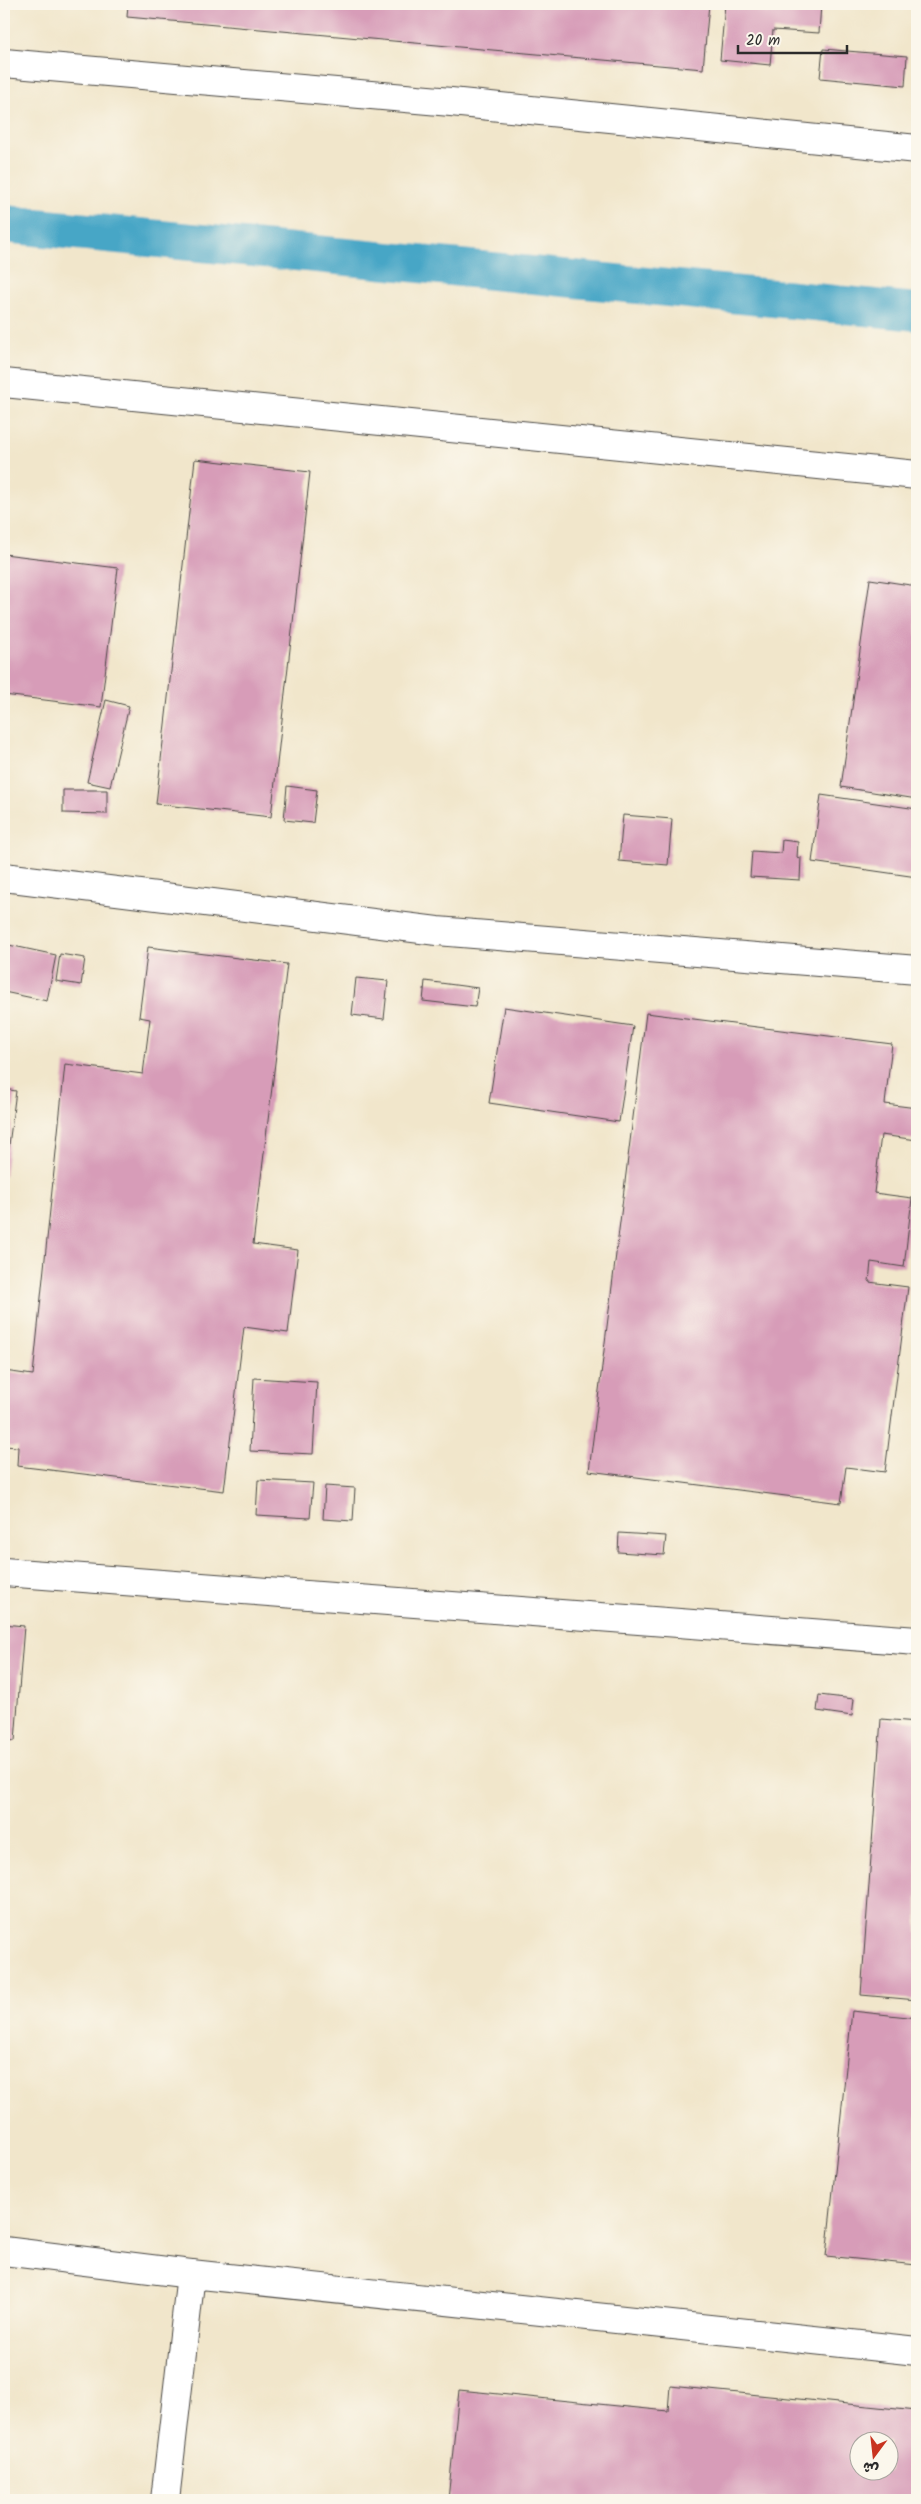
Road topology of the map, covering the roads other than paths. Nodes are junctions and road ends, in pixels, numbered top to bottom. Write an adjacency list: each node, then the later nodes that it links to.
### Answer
1 (4, 63): 2 (street)
2 (917, 149)
3 (4, 383): 4 (street)
4 (917, 475)
5 (4, 877): 6 (street)
6 (917, 970)
7 (4, 1572): 8 (street)
8 (917, 1641)
9 (4, 2251): 10 (street)
10 (191, 2274): 11 (street); 12 (street)
11 (917, 2351)
12 (165, 2500)

